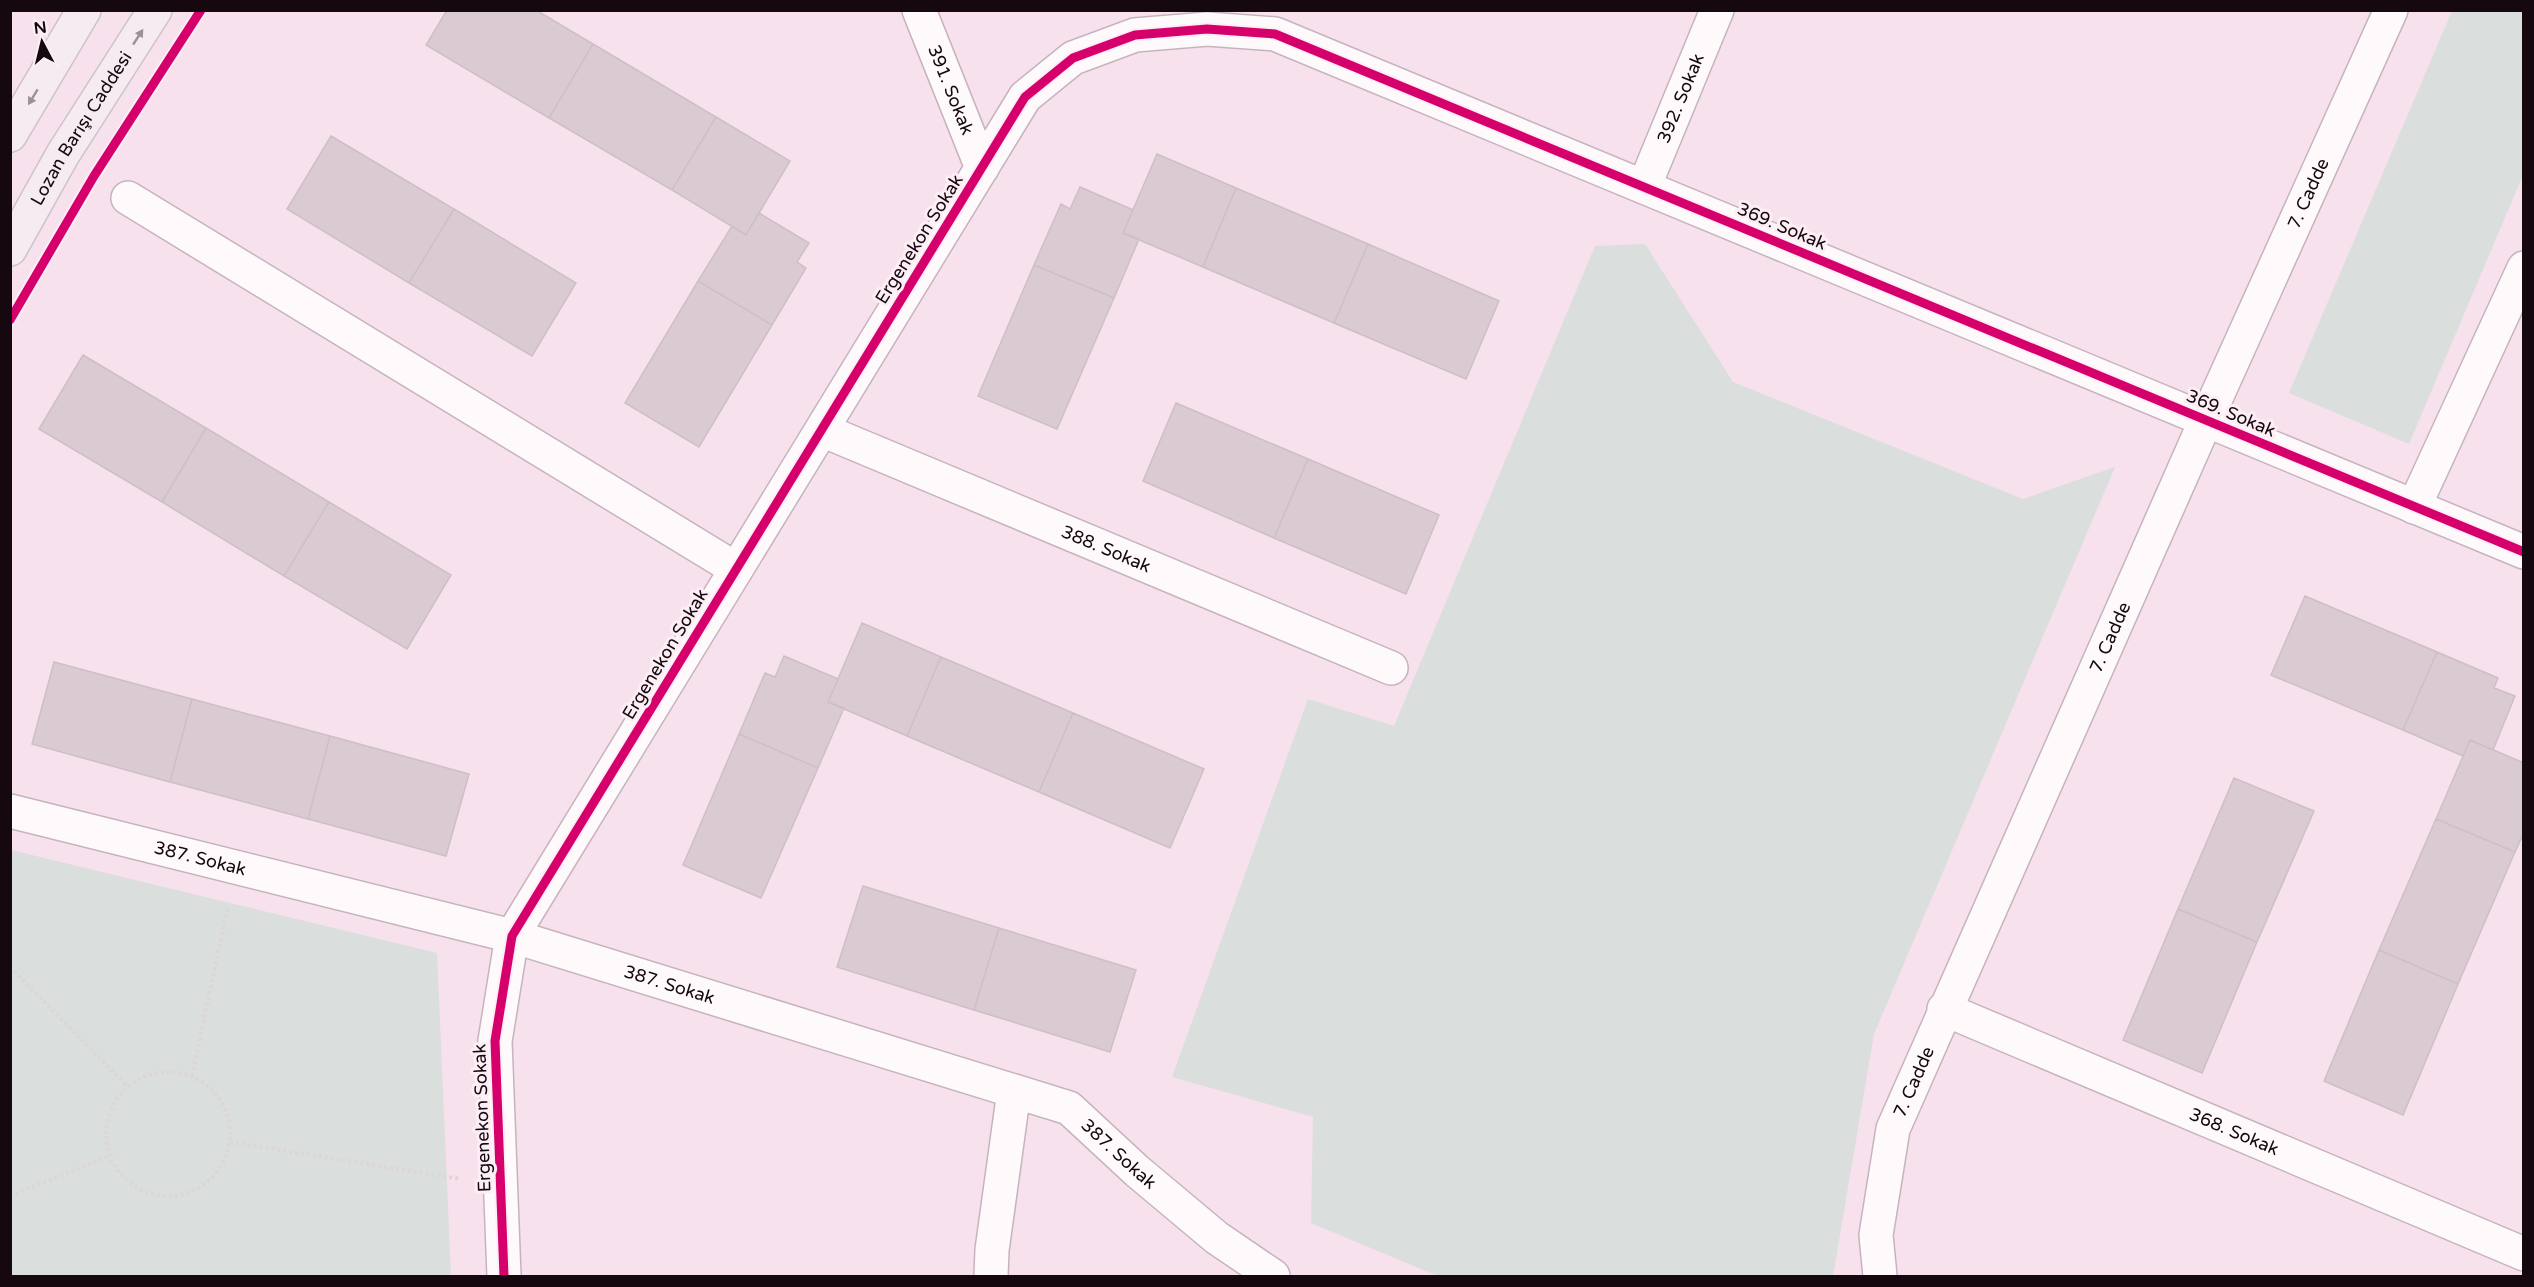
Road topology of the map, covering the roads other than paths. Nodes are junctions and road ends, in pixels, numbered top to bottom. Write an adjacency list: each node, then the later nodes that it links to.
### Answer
1 (84, 10): 7 (main road, one-way to 7)
2 (155, 10): 11 (main road, Lozan Barışı Caddesi, one-way to 2)
3 (919, 10): 8 (street, 391. Sokak)
4 (1717, 10): 9 (street, 392. Sokak)
5 (2391, 10): 13 (street, 7. Cadde)
6 (1025, 97): 8 (street, Ergenekon Sokak); 9 (street, 369. Sokak)
7 (10, 135)
8 (982, 168): 14 (street, Ergenekon Sokak)
9 (1644, 187): 13 (street, 369. Sokak)
10 (128, 198): 17 (street)
11 (10, 249)
12 (2523, 268): 15 (street)
13 (2206, 420): 15 (street, 369. Sokak); 21 (street, 7. Cadde)
14 (822, 430): 17 (street, Ergenekon Sokak); 18 (street, 388. Sokak)
15 (2414, 507): 16 (street, 369. Sokak)
16 (2523, 552)
17 (736, 569): 20 (street, Ergenekon Sokak)
18 (1391, 668)
19 (10, 811): 20 (street, 387. Sokak)
20 (512, 936): 22 (street, 387. Sokak); 24 (street, Ergenekon Sokak)
21 (1944, 1009): 23 (street, 368. Sokak); 27 (street, 7. Cadde)
22 (1014, 1091): 25 (street); 26 (street, 387. Sokak)
23 (2522, 1247)
24 (504, 1276)
25 (991, 1276)
26 (1274, 1276)
27 (1880, 1276)

